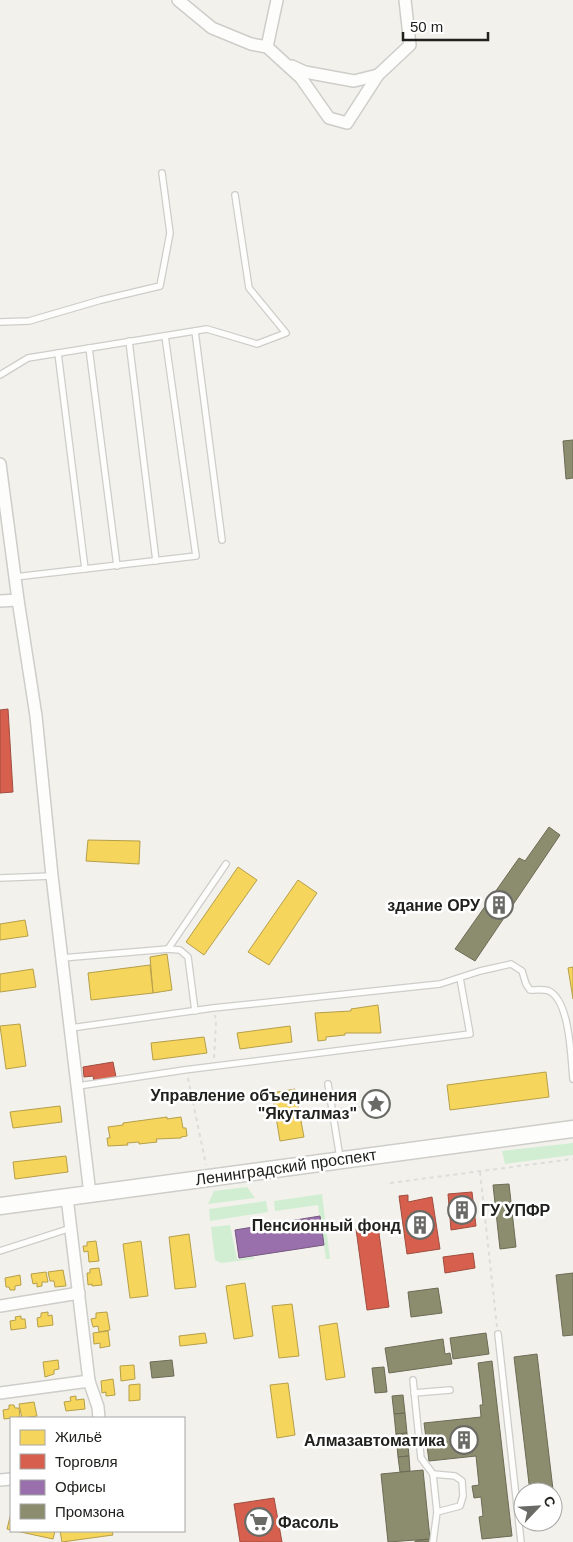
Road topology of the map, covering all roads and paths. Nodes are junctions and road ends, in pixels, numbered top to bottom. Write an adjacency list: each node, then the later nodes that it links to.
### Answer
1 (178, 0): 4 (street)
2 (277, 0): 4 (street)
3 (405, 0): 6 (street)
4 (267, 47): 5 (street)
5 (284, 62): 6 (street); 6 (street)
6 (378, 76)
7 (162, 173): 9 (lane)
8 (235, 195): 10 (lane)
9 (0, 322)
10 (195, 331): 11 (lane); 17 (lane)
11 (165, 336): 12 (lane); 18 (lane)
12 (129, 342): 13 (lane); 18 (lane)
13 (90, 348): 14 (lane); 19 (lane)
14 (58, 353): 15 (lane); 20 (lane)
15 (0, 376)
16 (0, 464): 21 (street)
17 (222, 540)
18 (156, 561): 19 (lane)
19 (116, 566): 20 (lane)
20 (85, 569): 21 (lane)
21 (15, 578): 22 (street)
22 (18, 600): 23 (street); 25 (street)
23 (0, 601)
24 (226, 864): 27 (lane)
25 (52, 876): 26 (lane); 28 (street)
26 (0, 878)
27 (168, 949): 28 (lane); 30 (lane)
28 (62, 958): 32 (street)
29 (460, 978): 30 (lane); 33 (lane); 34 (lane)
30 (195, 1011): 32 (lane)
31 (216, 1023): 34 (path)
32 (71, 1028): 37 (street)
33 (572, 1054): 36 (lane)
34 (213, 1067): 37 (lane)
35 (188, 1077): 45 (path)
36 (573, 1079)
37 (78, 1086): 48 (street)
38 (329, 1088): 39 (path); 41 (lane)
39 (296, 1095)
40 (369, 1106): 41 (path)
41 (332, 1110): 44 (lane)
42 (573, 1129): 44 (main road, Ленинградский проспект)
43 (573, 1159): 46 (path)
44 (340, 1160): 48 (main road, Ленинградский проспект)
45 (206, 1167)
46 (480, 1172): 47 (path); 55 (path)
47 (390, 1183)
48 (90, 1194): 49 (main road, Ленинградский проспект)
49 (68, 1197): 50 (main road, Ленинградский проспект); 51 (street)
50 (0, 1206)
51 (71, 1228): 52 (lane); 53 (street)
52 (0, 1251)
53 (79, 1293): 54 (street); 57 (street)
54 (0, 1306)
55 (498, 1334): 65 (lane)
56 (413, 1380): 60 (lane)
57 (90, 1381): 59 (street); 61 (street)
58 (450, 1390): 60 (lane)
59 (0, 1393)
60 (414, 1393): 62 (lane)
61 (99, 1417)
62 (433, 1474): 63 (lane); 63 (lane)
63 (437, 1512): 64 (lane)
64 (433, 1542)
65 (521, 1542)

